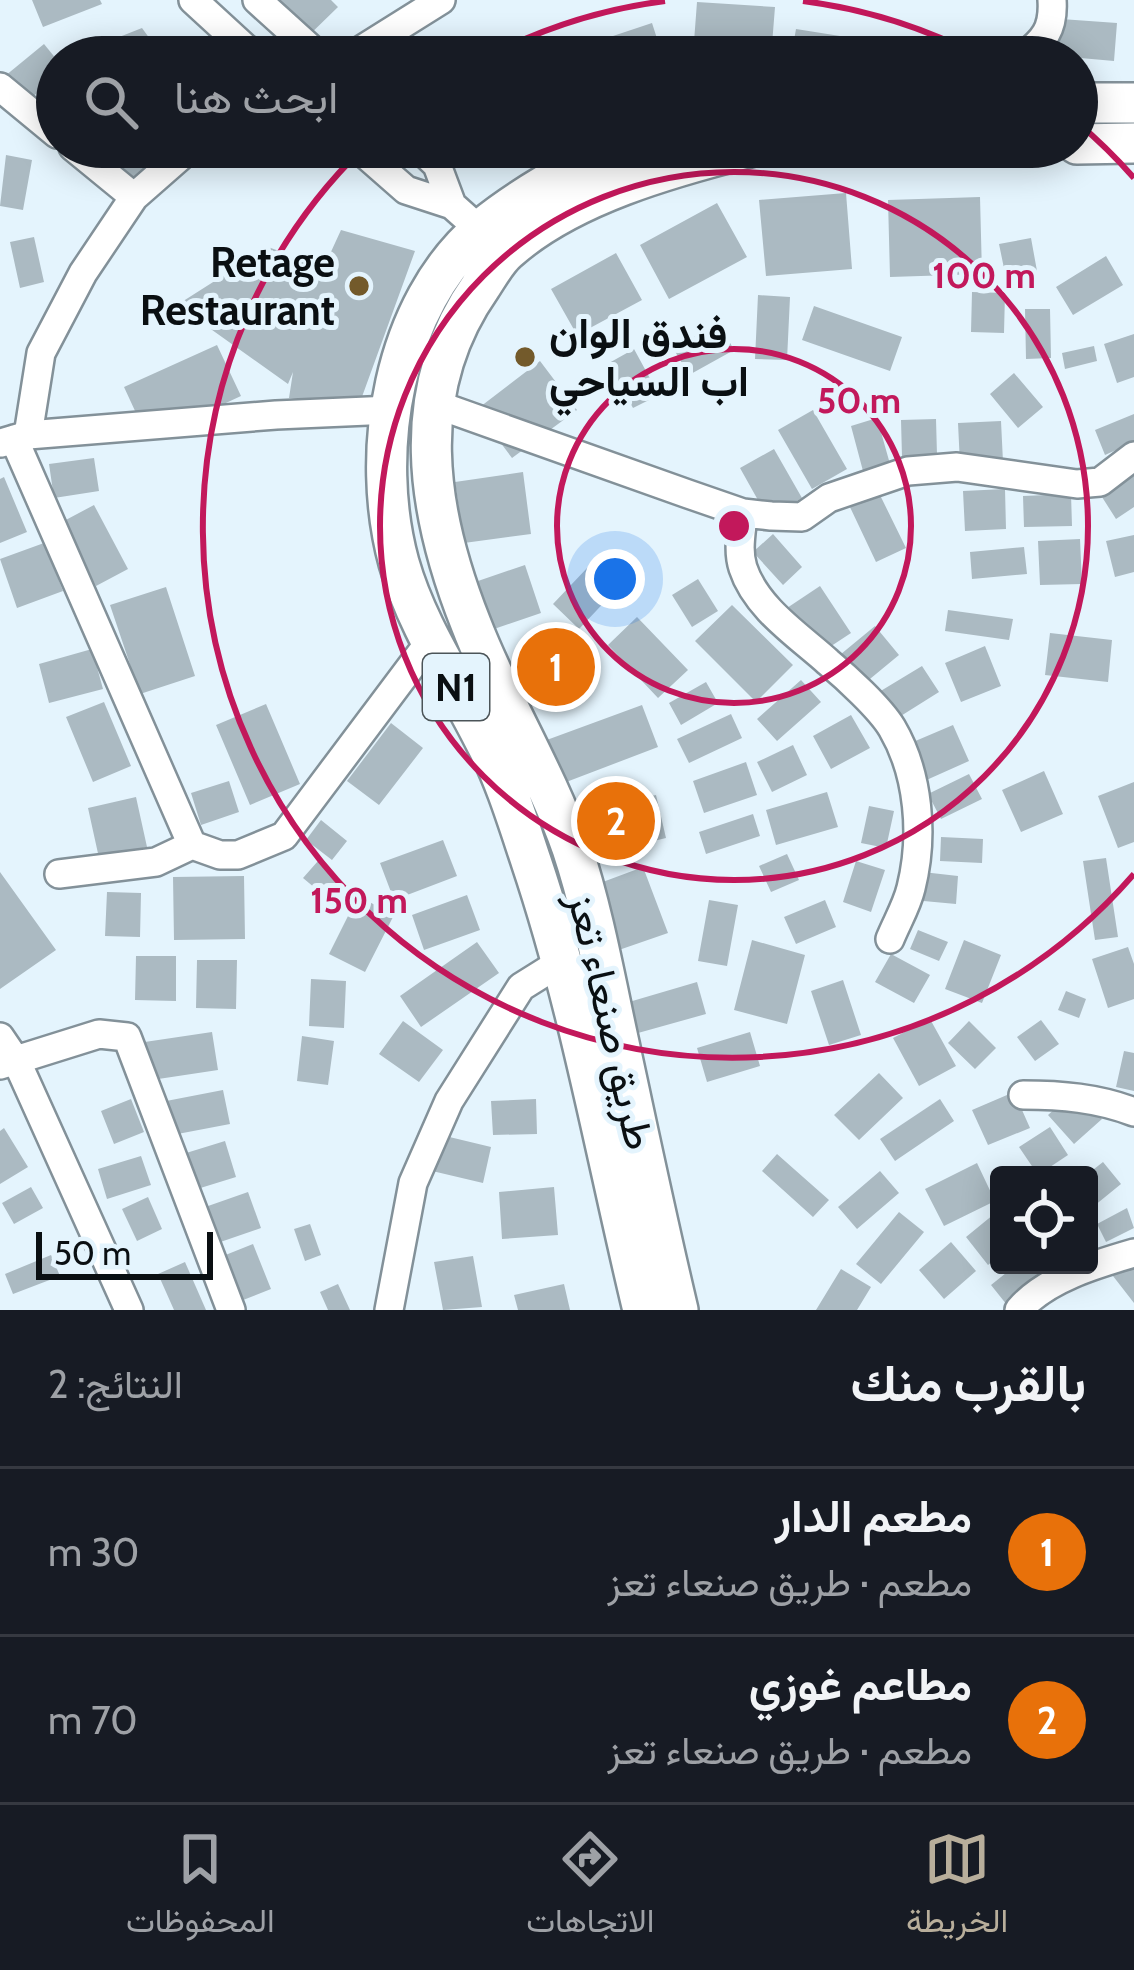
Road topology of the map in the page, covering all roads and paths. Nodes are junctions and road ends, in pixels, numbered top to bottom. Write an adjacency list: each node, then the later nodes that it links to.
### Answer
1 (193, 0): 5 (street)
2 (257, 0): 6 (street)
3 (441, 0): 7 (street)
4 (1052, 0): 8 (street)
5 (232, 36)
6 (297, 36)
7 (384, 36)
8 (1046, 36)
9 (3, 94): 12 (street)
10 (1098, 103): 11 (highway)
11 (1134, 103)
12 (36, 118)
13 (1098, 143): 14 (highway)
14 (1134, 143)
15 (99, 168): 21 (street)
16 (166, 168): 21 (street)
17 (381, 168): 22 (street)
18 (439, 168): 22 (street)
19 (574, 168): 22 (highway, طريق صنعاء تعز / N1)
20 (668, 168): 22 (highway, طريق صنعاء تعز / N1)
21 (134, 197): 25 (street)
22 (479, 229): 23 (highway, طريق صنعاء تعز / N1); 24 (highway, طريق صنعاء تعز / N1)
23 (435, 404): 27 (street); 42 (highway, طريق صنعاء تعز / N1)
24 (391, 410): 25 (street); 28 (highway, طريق صنعاء تعز / N1)
25 (14, 439): 29 (street)
26 (1134, 456): 27 (street)
27 (743, 513): 31 (street)
28 (431, 640): 29 (street); 32 (highway, طريق صنعاء تعز / N1)
29 (192, 845): 30 (street)
30 (58, 874)
31 (890, 938)
32 (561, 962): 40 (street); 41 (highway, طريق صنعاء تعز / N1)
33 (0, 1037): 34 (street)
34 (8, 1063): 38 (street); 39 (street)
35 (1023, 1095): 36 (street)
36 (1134, 1112)
37 (1134, 1253): 43 (street)
38 (128, 1310)
39 (231, 1310)
40 (389, 1310)
41 (643, 1310)
42 (678, 1310)
43 (1018, 1310)

